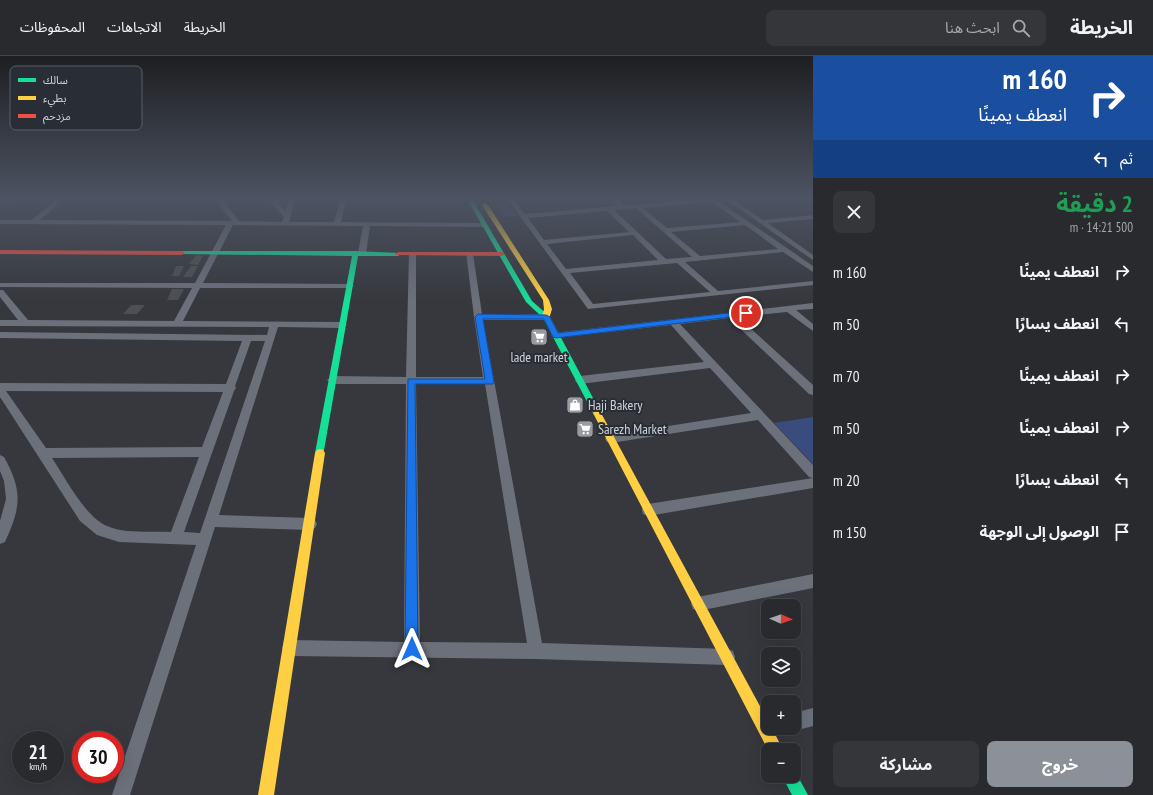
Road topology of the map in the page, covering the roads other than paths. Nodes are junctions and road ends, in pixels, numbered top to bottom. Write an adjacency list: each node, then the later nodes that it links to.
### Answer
1 (229, 231): 16 (street)
2 (365, 231): 17 (street)
3 (489, 231): 20 (street)
4 (502, 231): 37 (street)
5 (534, 231): 11 (street)
6 (632, 231): 10 (street)
7 (668, 231): 21 (street)
8 (758, 231): 13 (street)
9 (775, 231): 14 (street)
10 (635, 234): 11 (street); 24 (street)
11 (542, 242): 26 (street)
12 (813, 248): 14 (street)
13 (785, 250): 21 (street); 25 (street)
14 (801, 250): 22 (street)
15 (0, 252): 16 (street)
16 (215, 253): 17 (street); 29 (street)
17 (359, 253): 18 (street); 30 (street)
18 (412, 254): 19 (street); 52 (street)
19 (470, 254): 20 (street); 36 (street)
20 (502, 254): 37 (street)
21 (698, 258): 23 (street)
22 (813, 258)
23 (679, 260): 24 (street); 32 (street)
24 (665, 262): 26 (street)
25 (813, 270)
26 (565, 271): 32 (street)
27 (813, 283): 32 (street)
28 (0, 285): 29 (street)
29 (198, 285): 30 (street); 41 (street)
30 (350, 286): 43 (street)
31 (0, 292): 40 (street)
32 (716, 294)
33 (813, 306): 34 (street)
34 (788, 308): 35 (street); 44 (street)
35 (731, 315): 38 (street); 56 (street)
36 (478, 317): 37 (street); 53 (street)
37 (546, 317): 45 (street)
38 (673, 322): 45 (street); 49 (street)
39 (0, 323): 40 (street)
40 (25, 323): 41 (street)
41 (177, 324): 42 (street)
42 (275, 324): 43 (street); 48 (street)
43 (342, 325): 50 (street)
44 (813, 328)
45 (556, 335): 51 (street)
46 (0, 336): 47 (street)
47 (248, 338): 48 (street); 55 (street)
48 (271, 338): 66 (street)
49 (712, 364): 51 (street); 57 (street)
50 (332, 380): 52 (street); 67 (street)
51 (580, 380): 58 (street)
52 (410, 381): 53 (street); 74 (street)
53 (490, 382): 75 (street)
54 (0, 388): 55 (street); 60 (street)
55 (231, 388): 59 (street)
56 (813, 391)
57 (760, 416): 58 (street); 62 (street)
58 (611, 439): 65 (street)
59 (206, 452): 60 (street); 69 (street)
60 (44, 453): 69 (street)
61 (0, 460): 63 (street)
62 (813, 473)
63 (4, 474): 68 (street)
64 (813, 483): 65 (street)
65 (648, 510): 72 (street)
66 (211, 521): 67 (street); 70 (street)
67 (310, 524): 73 (street)
68 (0, 538)
69 (175, 538): 70 (street)
70 (205, 539): 81 (street)
71 (813, 581): 72 (street)
72 (698, 604): 76 (street)
73 (290, 648): 74 (street); 82 (street)
74 (412, 649): 75 (street)
75 (536, 651): 76 (street)
76 (727, 657): 77 (street)
77 (761, 718)
78 (813, 718): 79 (street)
79 (801, 721)
80 (794, 783): 83 (street)
81 (121, 795)
82 (266, 795)
83 (800, 795)

